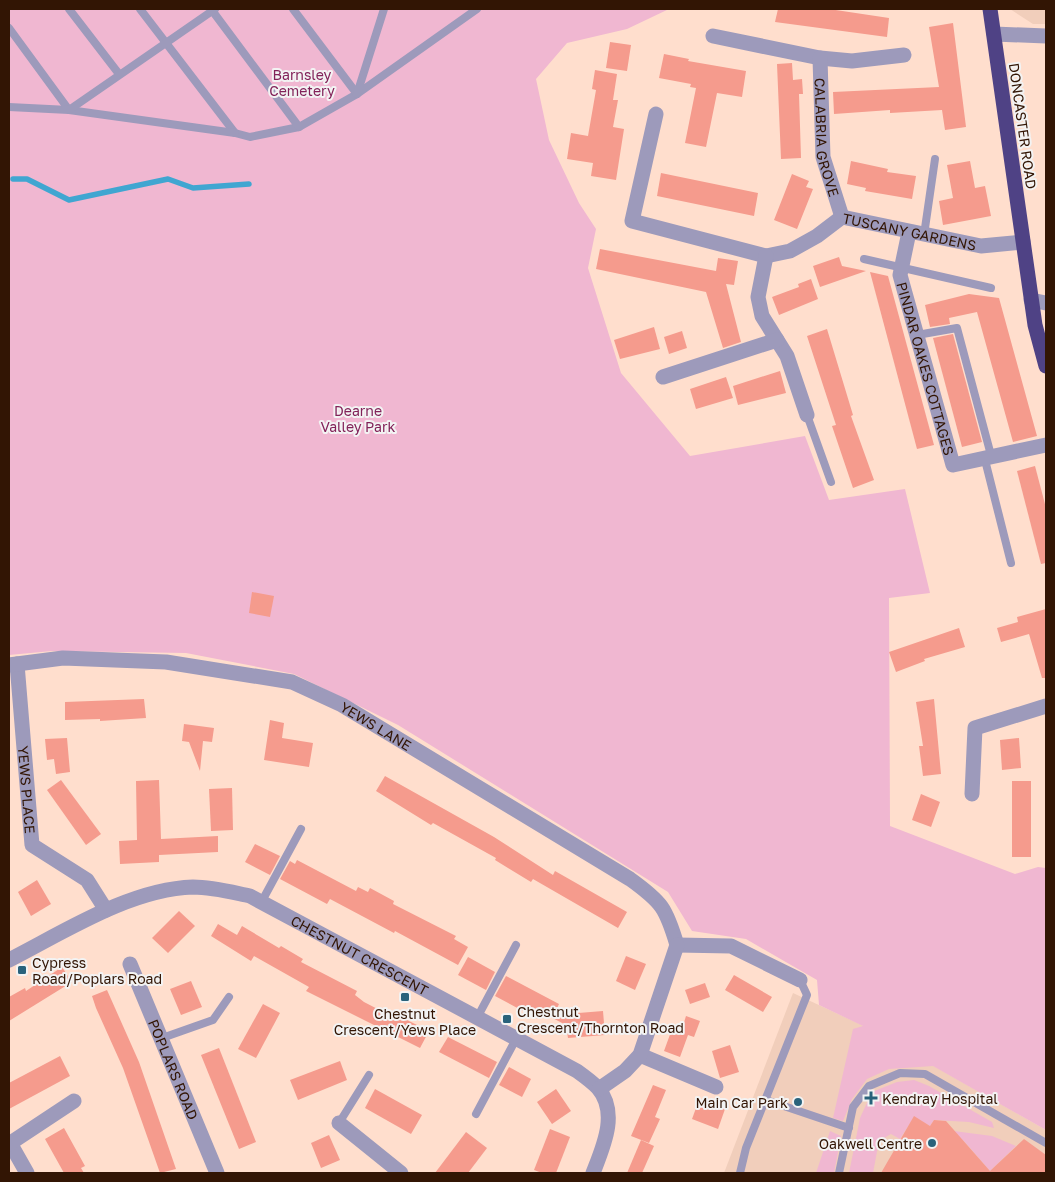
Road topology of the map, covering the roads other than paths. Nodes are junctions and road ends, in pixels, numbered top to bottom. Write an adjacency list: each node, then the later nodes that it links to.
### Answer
1 (70, 9): 15 (lane)
2 (140, 9): 12 (lane)
3 (213, 9): 12 (lane); 20 (lane)
4 (293, 9): 16 (lane)
5 (384, 9): 16 (lane)
6 (990, 9): 9 (highway, DONCASTER ROAD)
7 (473, 10): 16 (lane)
8 (9, 28): 18 (lane)
9 (994, 34): 11 (street); 26 (highway, DONCASTER ROAD)
10 (713, 36): 14 (street, CALABRIA GROVE)
11 (1046, 36)
12 (165, 43): 15 (lane); 21 (lane)
13 (904, 55): 14 (street, CALABRIA GROVE)
14 (820, 58): 23 (street, CALABRIA GROVE)
15 (119, 74): 18 (lane)
16 (357, 94): 20 (lane)
17 (9, 107): 18 (lane)
18 (68, 110): 21 (lane)
19 (656, 114): 27 (street, TUSCANY GARDENS)
20 (299, 127): 21 (lane)
21 (235, 133)
22 (935, 159): 25 (lane)
23 (842, 217): 24 (street, TUSCANY GARDENS); 27 (street, TUSCANY GARDENS)
24 (909, 232): 25 (street, TUSCANY GARDENS); 29 (street, PINDAR OAKES COTTAGES)
25 (924, 235): 26 (street, TUSCANY GARDENS)
26 (1023, 242): 31 (highway, DONCASTER ROAD)
27 (766, 256): 33 (street)
28 (864, 259): 29 (lane, PINDAR OAKES COTTAGES)
29 (901, 267): 30 (lane, PINDAR OAKES COTTAGES); 32 (street, PINDAR OAKES COTTAGES)
30 (991, 288)
31 (1039, 302): 34 (highway, DONCASTER ROAD)
32 (916, 335): 38 (street, PINDAR OAKES COTTAGES); 38 (lane)
33 (777, 340): 35 (street); 36 (street)
34 (1046, 366)
35 (662, 378)
36 (807, 415): 39 (lane)
37 (1046, 445): 38 (street, PINDAR OAKES COTTAGES)
38 (989, 459): 40 (lane)
39 (832, 482)
40 (1011, 563)
41 (13, 664): 46 (street, YEWS PLACE); 48 (street, YEWS LANE)
42 (1046, 706): 43 (street)
43 (972, 794)
44 (301, 830): 45 (lane)
45 (262, 901): 46 (street, CHESTNUT CRESCENT); 53 (street, CHESTNUT CRESCENT)
46 (106, 910): 49 (street, CHESTNUT CRESCENT)
47 (516, 945): 53 (lane)
48 (677, 945): 51 (street); 56 (street)
49 (9, 960)
50 (130, 964): 54 (street, POPLARS ROAD)
51 (800, 980): 60 (lane)
52 (229, 997): 54 (lane)
53 (477, 1018): 55 (street, CHESTNUT CRESCENT)
54 (162, 1038): 68 (street, POPLARS ROAD)
55 (516, 1038): 59 (street, CHESTNUT CRESCENT); 62 (lane)
56 (640, 1054): 58 (street); 59 (street)
57 (369, 1075): 63 (lane)
58 (716, 1087)
59 (598, 1089): 70 (street)
60 (766, 1100): 64 (lane); 71 (lane)
61 (74, 1101): 65 (street)
62 (476, 1114)
63 (339, 1123): 69 (street)
64 (849, 1128): 66 (lane); 72 (lane)
65 (9, 1143): 67 (street)
66 (1046, 1143)
67 (27, 1173)
68 (217, 1173)
69 (401, 1173)
70 (593, 1173)
71 (740, 1173)
72 (839, 1173)

